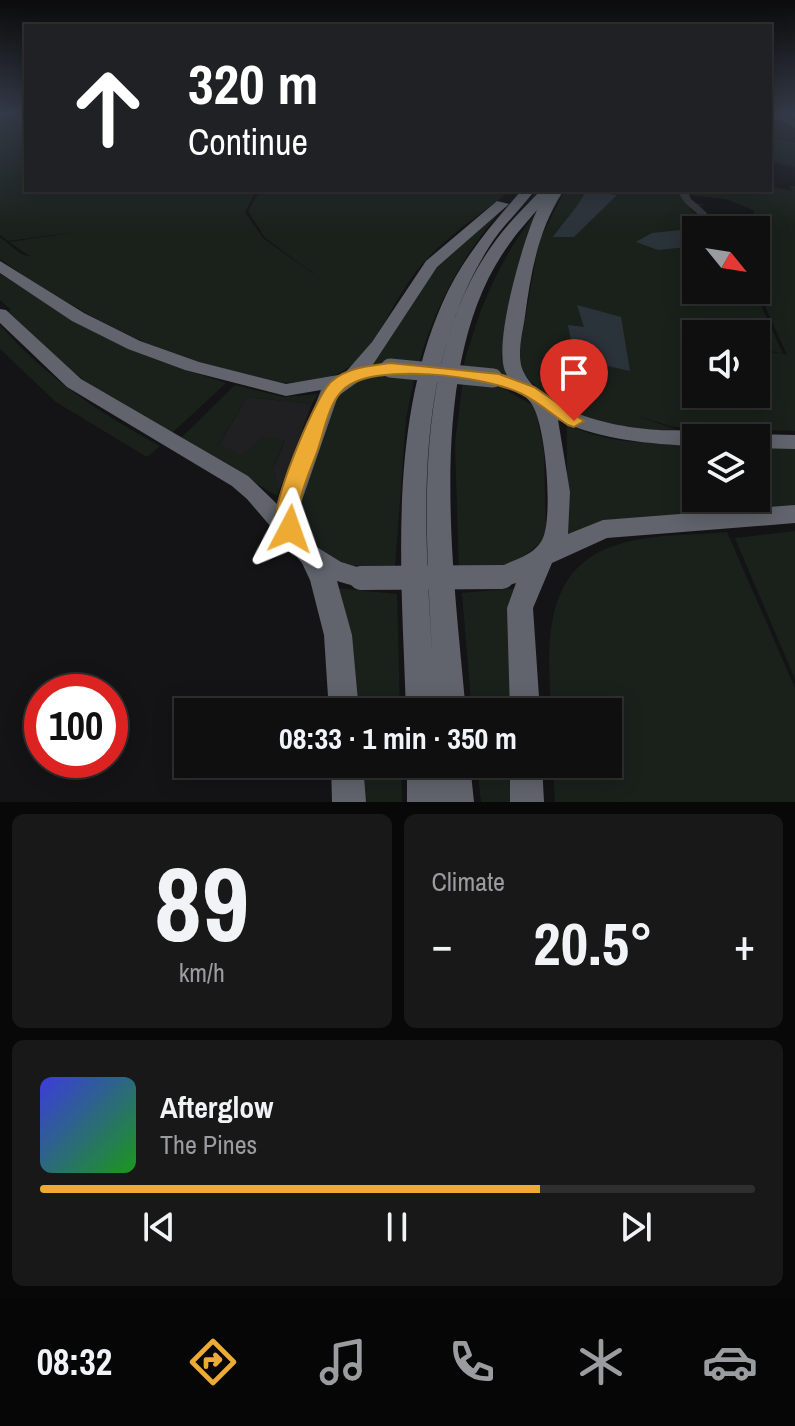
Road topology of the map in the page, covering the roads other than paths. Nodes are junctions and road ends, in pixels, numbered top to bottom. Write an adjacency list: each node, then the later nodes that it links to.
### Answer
1 (520, 192): 9 (highway)
2 (527, 192): 19 (highway)
3 (546, 192): 20 (highway)
4 (556, 192): 10 (highway)
5 (683, 192): 6 (street)
6 (704, 215)
7 (0, 266): 9 (highway)
8 (0, 314): 15 (highway)
9 (345, 379): 10 (highway, bridge); 15 (highway)
10 (534, 395): 11 (highway); 17 (highway)
11 (682, 438)
12 (770, 441): 13 (highway)
13 (795, 442)
14 (795, 514): 17 (highway)
15 (293, 538): 16 (highway)
16 (312, 559): 17 (highway, bridge); 18 (highway)
17 (540, 560): 21 (highway)
18 (343, 698)
19 (421, 698)
20 (450, 698)
21 (524, 698)
22 (348, 778): 26 (highway)
23 (423, 778): 27 (highway)
24 (455, 778): 28 (highway)
25 (526, 778): 29 (highway)
26 (349, 802)
27 (424, 802)
28 (457, 802)
29 (527, 802)

